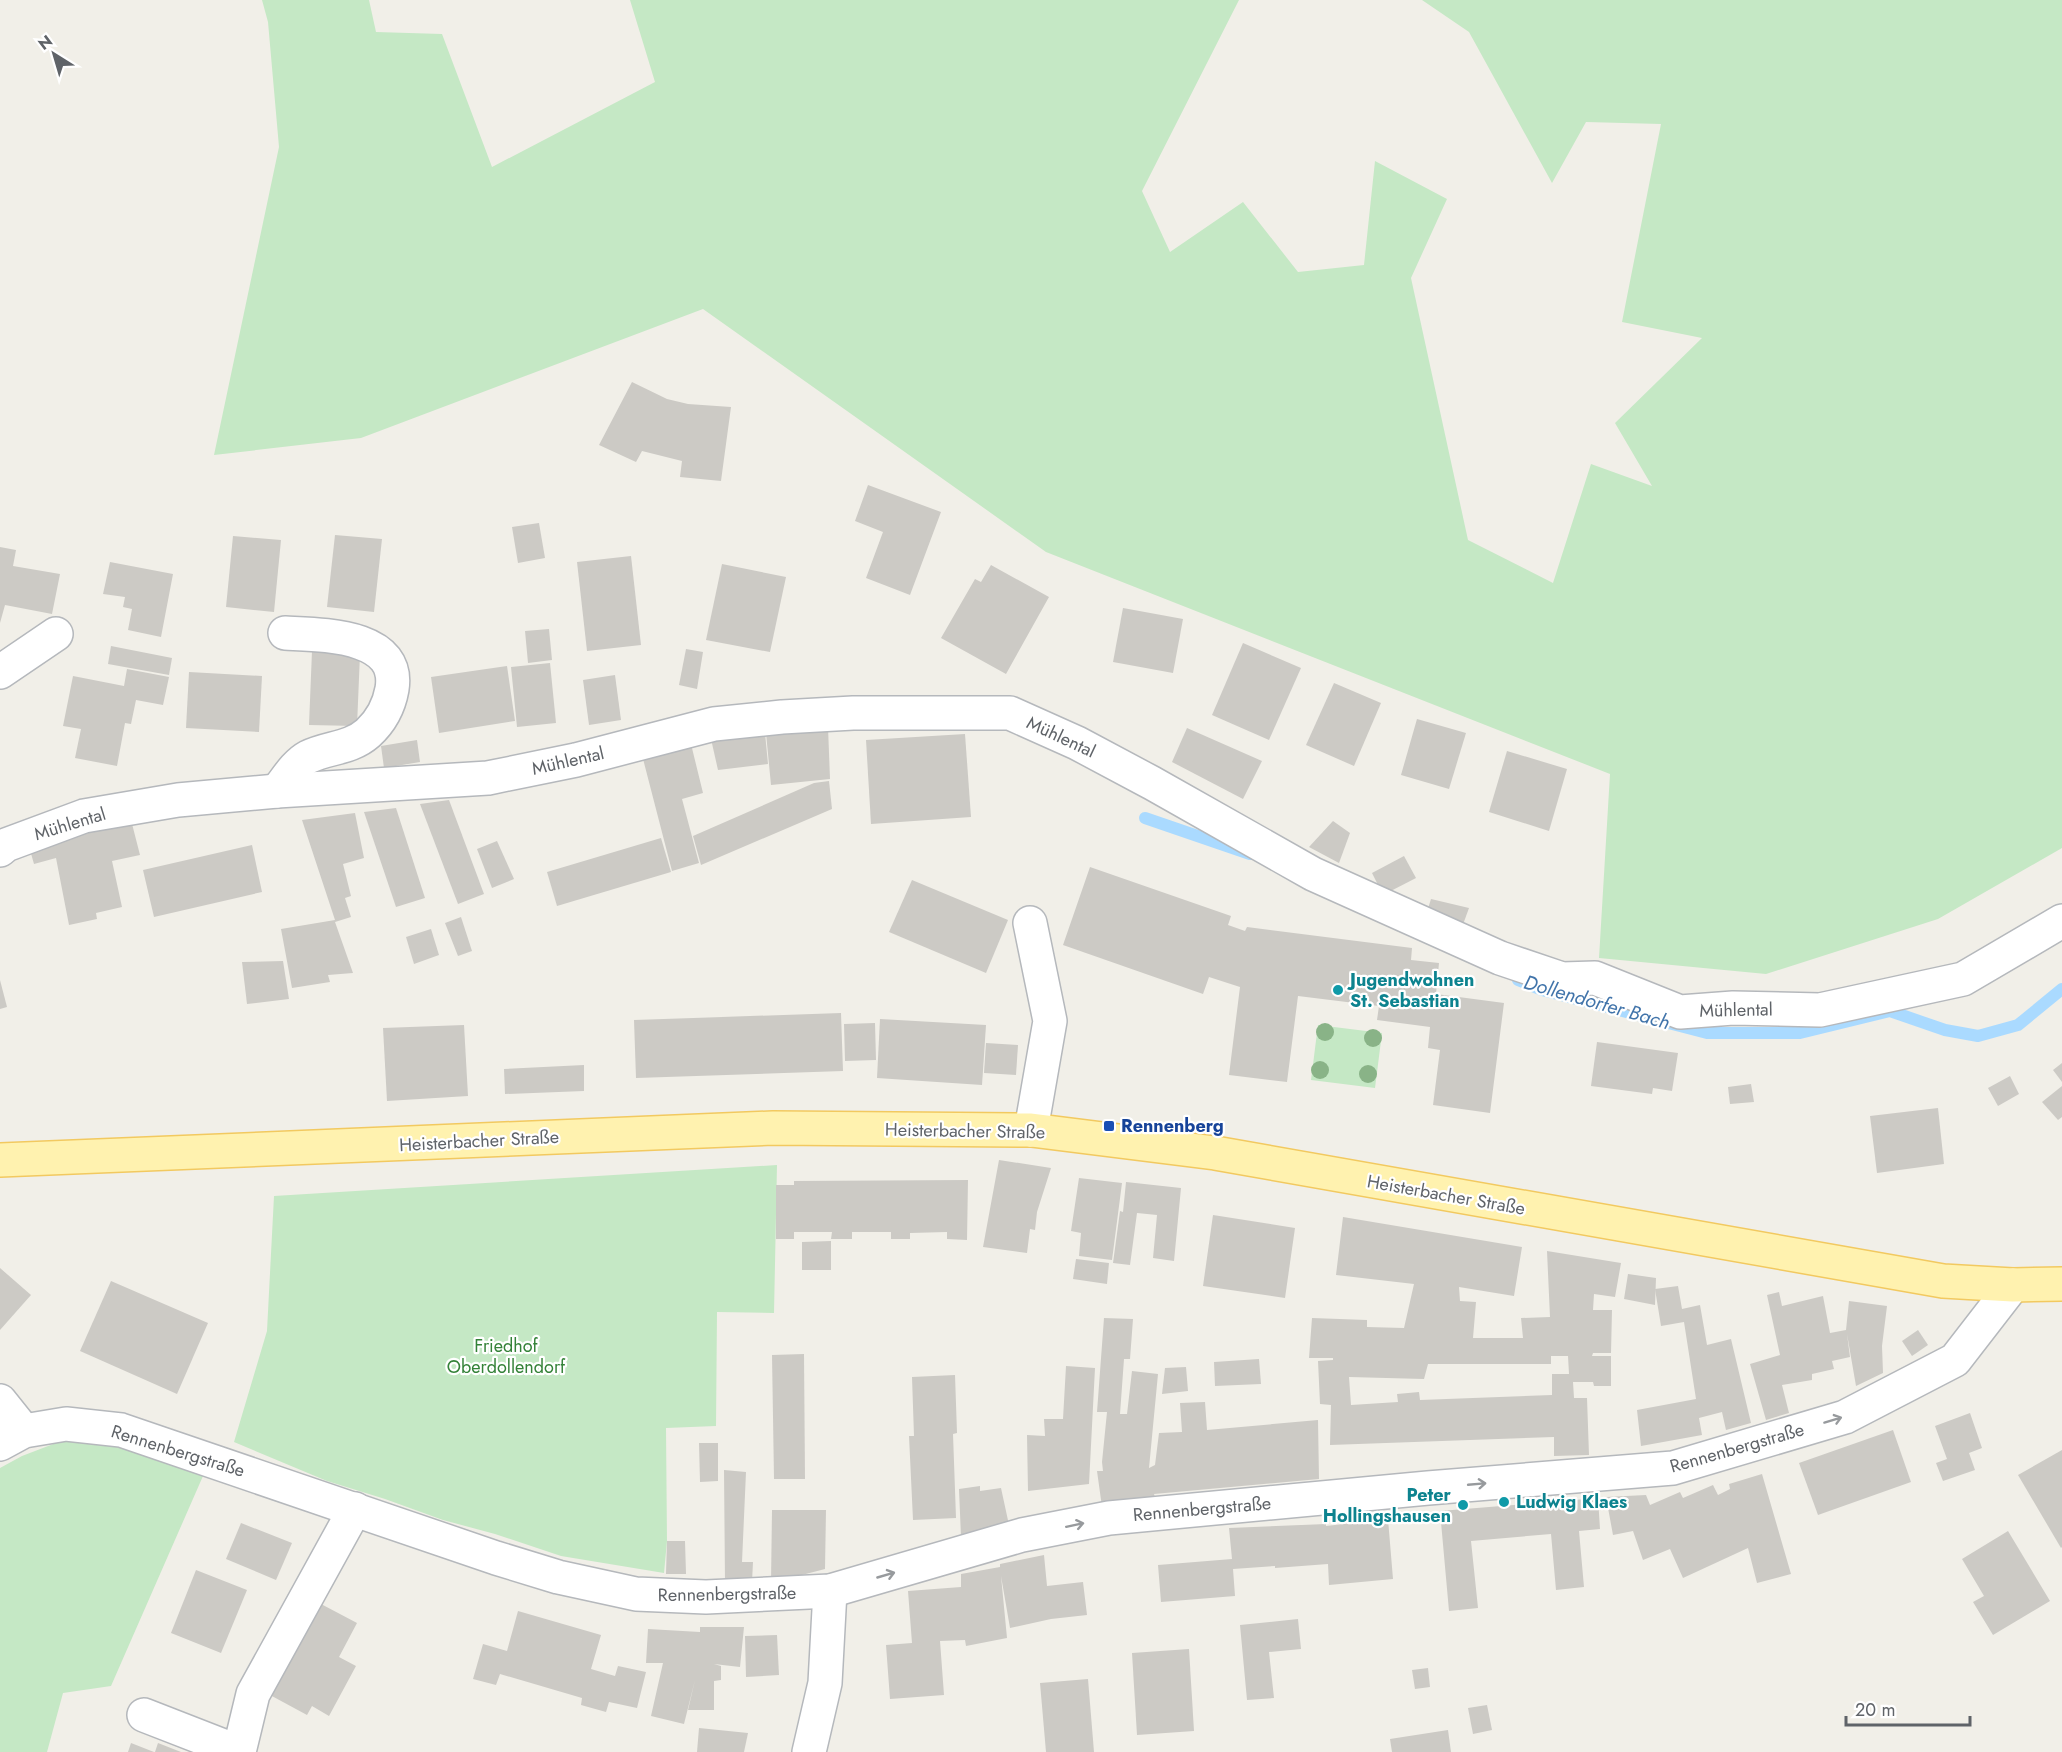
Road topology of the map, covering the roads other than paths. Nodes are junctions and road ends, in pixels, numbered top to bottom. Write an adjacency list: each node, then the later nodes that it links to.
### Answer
1 (285, 633): 4 (street)
2 (56, 634): 3 (street)
3 (0, 672)
4 (278, 791): 5 (street, Mühlental); 6 (street, Mühlental)
5 (0, 850)
6 (2062, 921)
7 (1030, 923): 8 (street)
8 (1031, 1130): 9 (main road, Heisterbacher Straße); 11 (main road, Heisterbacher Straße)
9 (0, 1160)
10 (2062, 1284): 11 (main road, Heisterbacher Straße)
11 (2013, 1285): 15 (street, Rennenbergstraße, one-way to 11)
12 (0, 1401): 13 (street)
13 (12, 1438): 14 (street, Rennenbergstraße)
14 (355, 1509): 15 (street, Rennenbergstraße); 17 (street)
15 (830, 1591): 18 (street)
16 (144, 1715): 17 (street)
17 (240, 1752)
18 (809, 1752)

